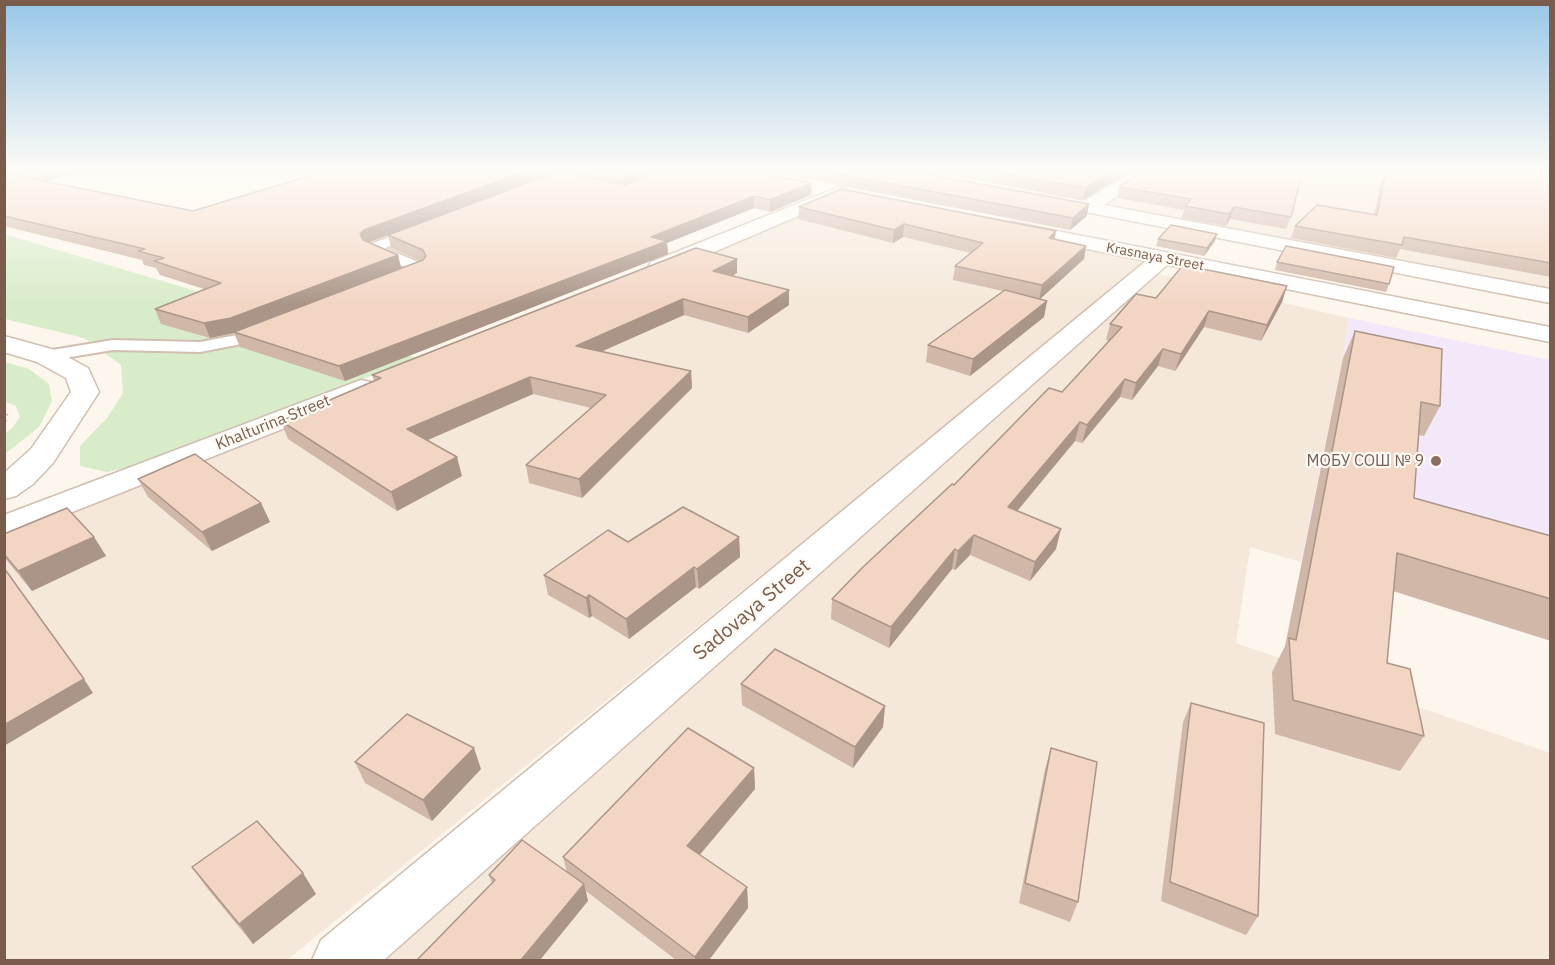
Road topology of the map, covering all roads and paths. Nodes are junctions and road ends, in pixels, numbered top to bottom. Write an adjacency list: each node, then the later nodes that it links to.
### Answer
1 (797, 215): 6 (street)
2 (1129, 215): 8 (street)
3 (990, 223): 5 (street, Krasnaya Street)
4 (427, 227): 7 (lane)
5 (1162, 259): 10 (street, Krasnaya Street); 18 (street, Sadovaya Street)
6 (634, 278)
7 (388, 281)
8 (1551, 296)
9 (283, 323): 12 (lane)
10 (1551, 335)
11 (4, 344): 12 (street)
12 (46, 356): 16 (street)
13 (382, 379): 17 (street, Khalturina Street)
14 (4, 410): 15 (path)
15 (4, 425)
16 (4, 489)
17 (4, 528)
18 (340, 960)

